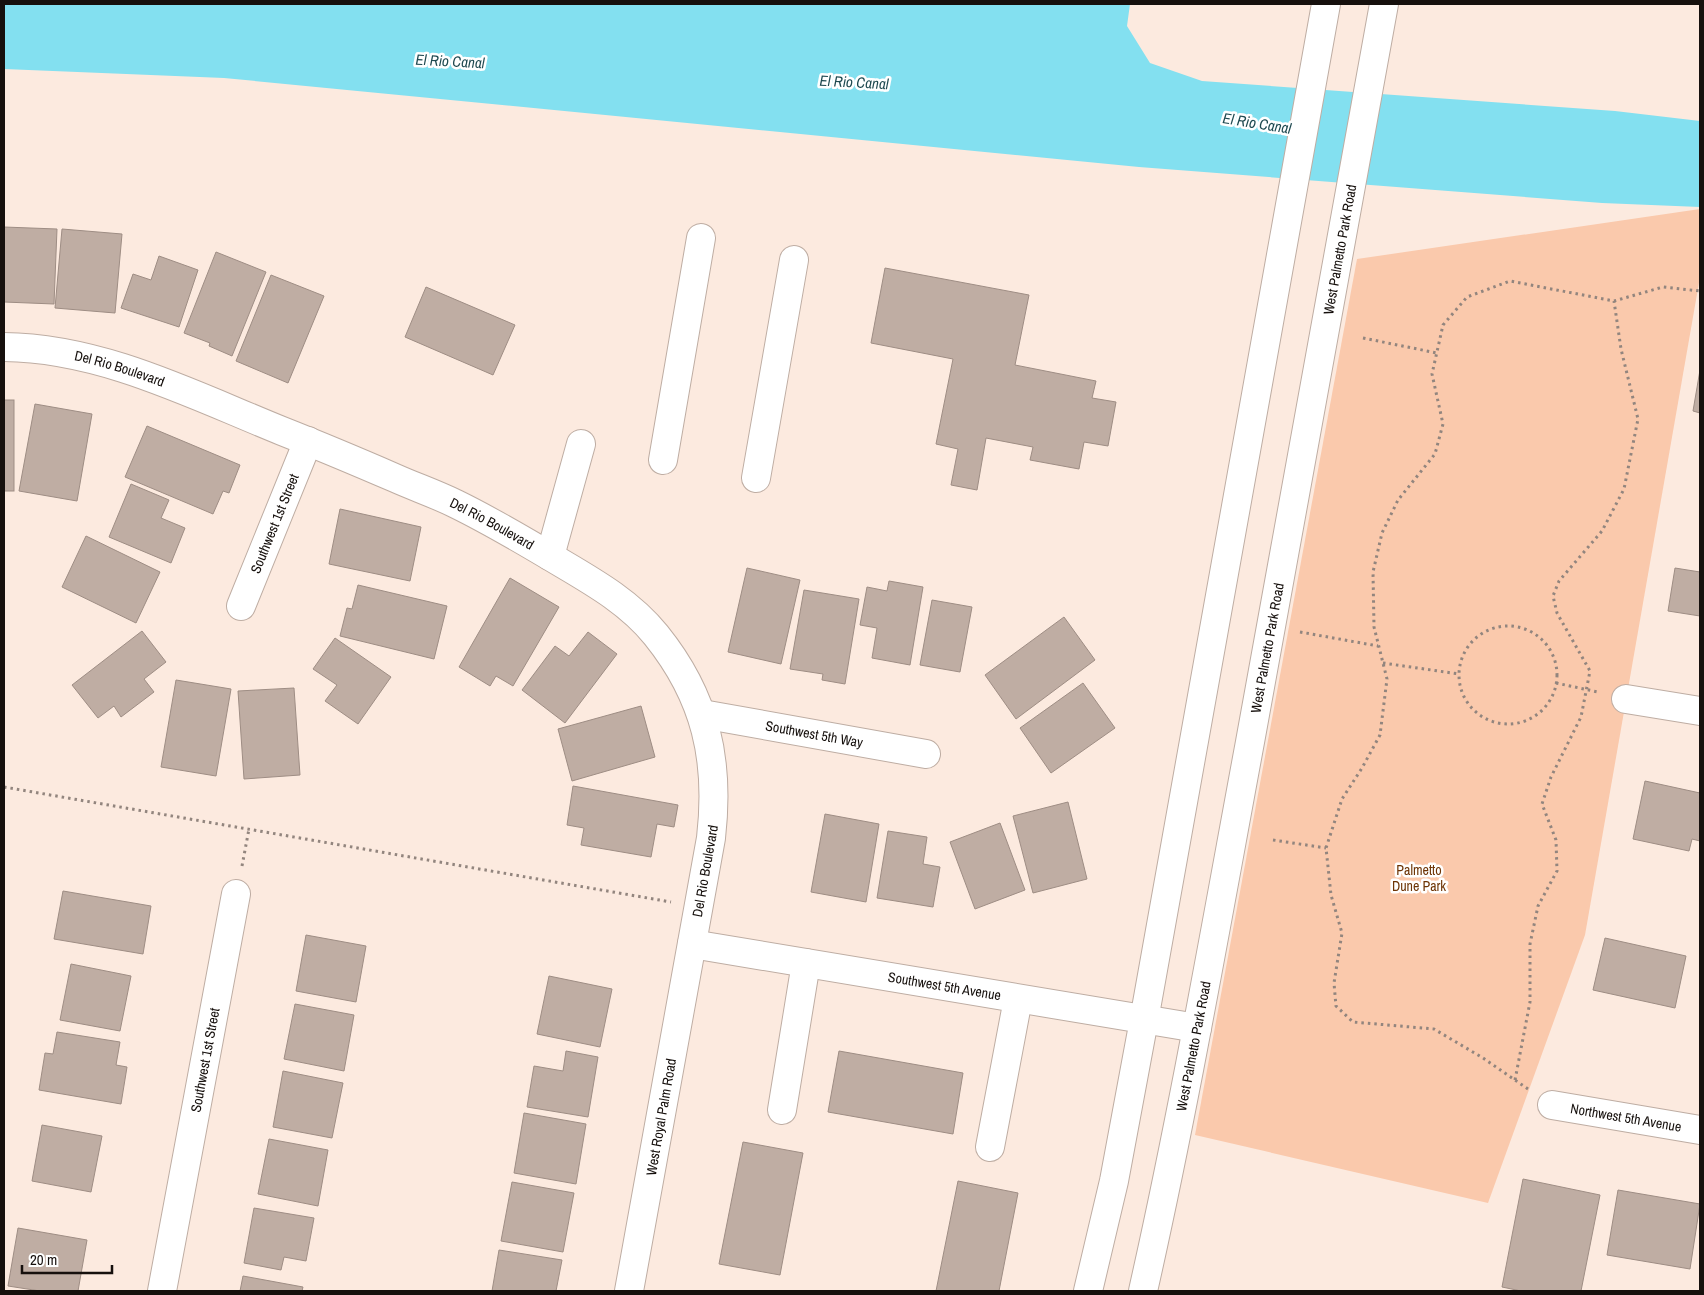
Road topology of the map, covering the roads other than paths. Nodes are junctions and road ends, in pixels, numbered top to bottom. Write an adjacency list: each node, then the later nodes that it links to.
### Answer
1 (1326, 4): 20 (street)
2 (1384, 4): 21 (street, West Palmetto Park Road)
3 (701, 238): 8 (street)
4 (794, 260): 9 (street)
5 (4, 347): 6 (street, Del Rio Boulevard)
6 (308, 441): 10 (street, Del Rio Boulevard); 11 (street, Southwest 1st Street)
7 (581, 444): 10 (street)
8 (664, 460)
9 (756, 478)
10 (550, 556): 14 (street, Del Rio Boulevard)
11 (241, 606)
12 (1626, 699): 13 (street)
13 (1700, 711)
14 (702, 714): 15 (street, Southwest 5th Way); 17 (street, Del Rio Boulevard)
15 (926, 754)
16 (236, 894): 26 (street, Southwest 1st Street)
17 (692, 944): 18 (street, Southwest 5th Avenue); 27 (street, West Royal Palm Road)
18 (806, 963): 19 (street, Southwest 5th Avenue); 23 (street)
19 (1018, 999): 20 (street, Southwest 5th Avenue); 25 (street)
20 (1144, 1020): 21 (street, Southwest 5th Avenue); 28 (street)
21 (1197, 1028): 29 (street, West Palmetto Park Road)
22 (1552, 1105): 24 (street, Northwest 5th Avenue)
23 (782, 1110)
24 (1700, 1130)
25 (990, 1147)
26 (162, 1291)
27 (629, 1291)
28 (1088, 1291)
29 (1143, 1291)

